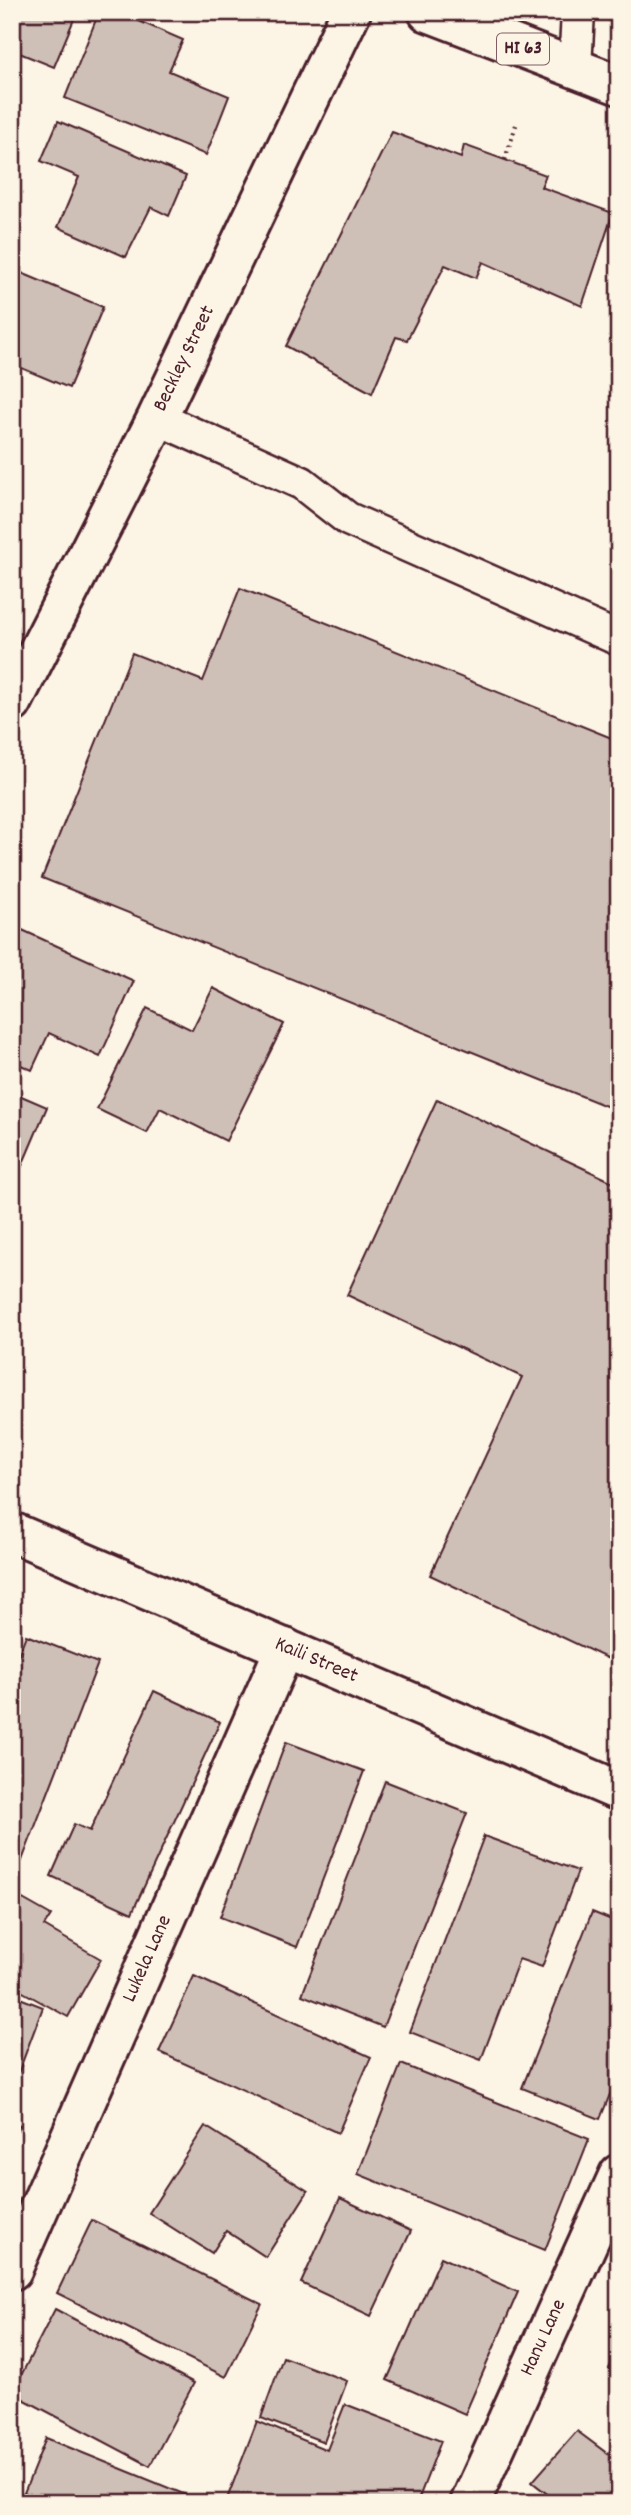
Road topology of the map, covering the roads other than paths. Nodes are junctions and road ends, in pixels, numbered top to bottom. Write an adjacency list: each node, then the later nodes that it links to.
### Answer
1 (351, 12): 6 (street, Beckley Street)
2 (428, 12): 4 (street, HI 63)
3 (578, 12): 4 (lane)
4 (575, 68): 5 (street, HI 63)
5 (619, 85)
6 (157, 418): 7 (lane); 8 (street, Beckley Street)
7 (619, 639)
8 (12, 703)
9 (12, 1532): 10 (street, Kaili Street)
10 (285, 1648): 11 (street, Kaili Street); 13 (street, Lukela Lane)
11 (619, 1791)
12 (619, 2174): 14 (street, Hanu Lane)
13 (12, 2270)
14 (470, 2503)

